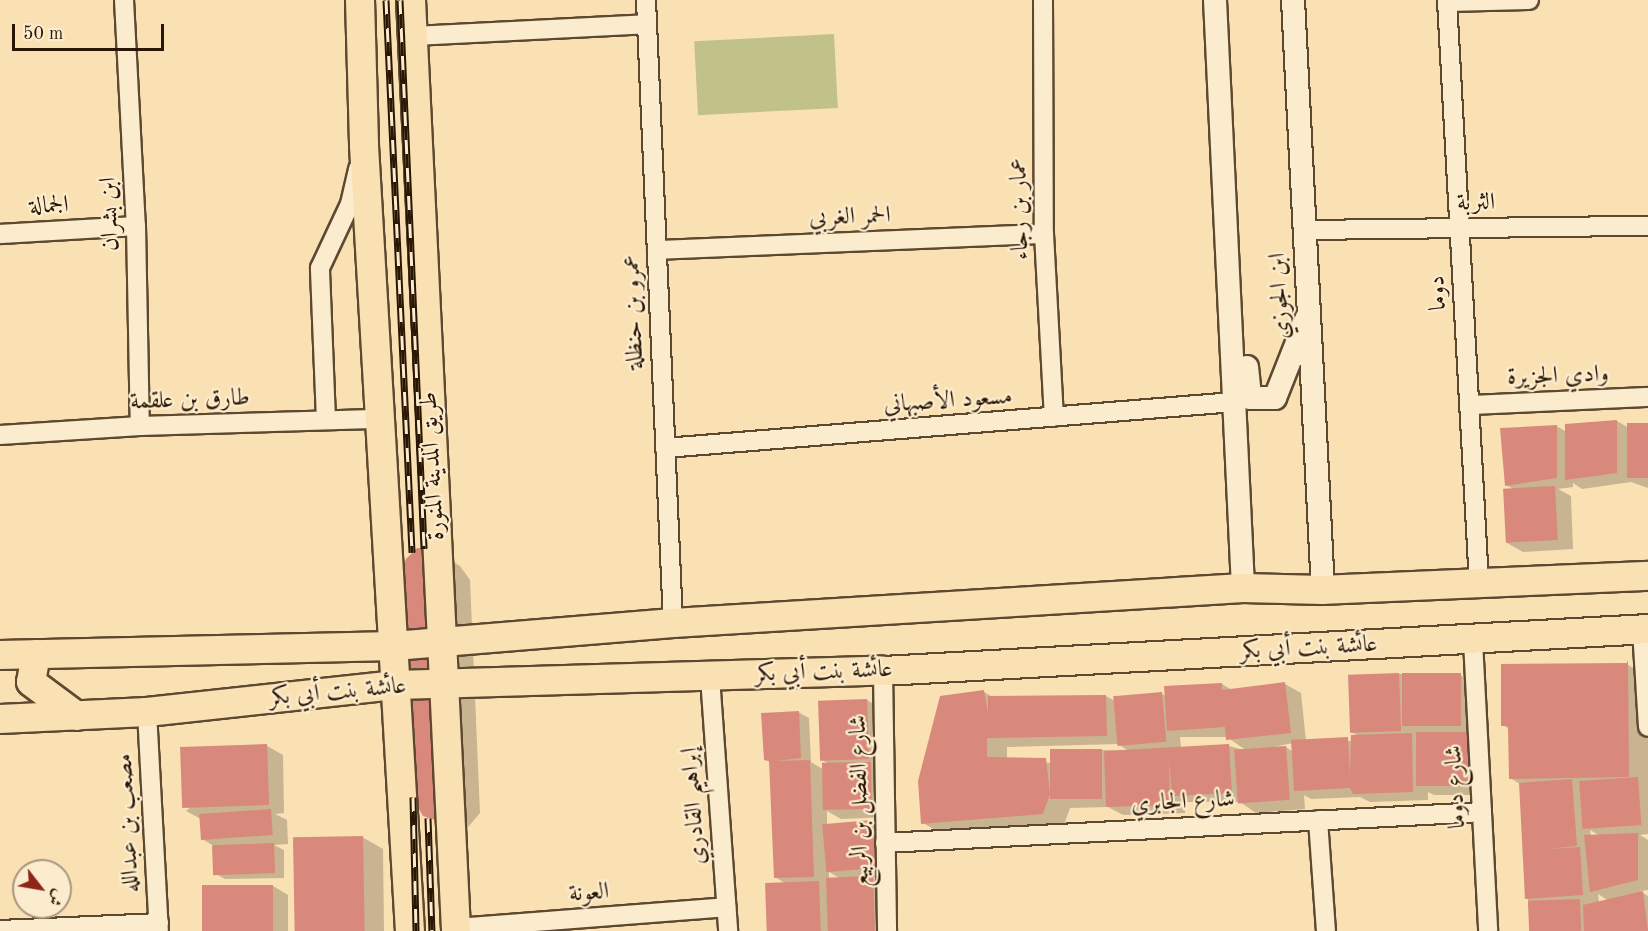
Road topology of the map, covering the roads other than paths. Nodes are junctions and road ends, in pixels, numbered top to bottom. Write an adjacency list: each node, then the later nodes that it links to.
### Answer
1 (124, 0): 13 (street, ابن بشران)
2 (360, 0): 12 (main road, طريق المدينة المنورة)
3 (411, 0): 11 (main road, طريق المدينة المنورة)
4 (646, 0): 10 (street, عمرو بن حنظلة)
5 (1043, 0): 18 (street, عمار بن رجاء)
6 (1215, 0): 20 (street)
7 (1293, 0): 16 (street, ابن الجوزي)
8 (1529, 0): 9 (street)
9 (1447, 1): 15 (street, دوما)
10 (647, 24): 11 (street); 19 (street, عمرو بن حنظلة)
11 (413, 36): 38 (main road, طريق المدينة المنورة)
12 (364, 146): 26 (main road, طريق المدينة المنورة); 27 (street, طريق المدينة المنورة)
13 (136, 226): 17 (street, الجمالة); 28 (street, ابن بشران)
14 (1648, 226): 15 (street, الثربة)
15 (1460, 228): 16 (street, الثربة); 24 (street, دوما)
16 (1305, 230): 21 (street, ابن الجوزي)
17 (0, 234)
18 (1044, 234): 19 (street, الحمر الغربي); 25 (street, عمار بن رجاء)
19 (657, 250): 30 (street, عمرو بن حنظلة)
20 (1228, 276): 21 (street); 23 (street)
21 (1309, 310): 34 (street, ابن الجوزي)
22 (1648, 397): 24 (street, وادي الجزيرة)
23 (1234, 402): 25 (street, مسعود الأصبهاني); 33 (street)
24 (1470, 405): 32 (street, دوما)
25 (1054, 417): 30 (street, مسعود الأصبهاني)
26 (381, 419): 27 (street, طارق بن علقمة); 39 (main road, طريق المدينة المنورة)
27 (326, 420): 28 (street, طارق بن علقمة)
28 (140, 426): 29 (street, طارق بن علقمة)
29 (0, 435)
30 (665, 448): 35 (street, عمرو بن حنظلة)
31 (1648, 576): 32 (main road, عائشة بنت أبي بكر)
32 (1479, 584): 34 (main road, عائشة بنت أبي بكر)
33 (1243, 588): 34 (main road, عائشة بنت أبي بكر); 35 (main road, عائشة بنت أبي بكر)
34 (1323, 590)
35 (673, 622): 38 (main road, عائشة بنت أبي بكر)
36 (1645, 629): 37 (main road, عائشة بنت أبي بكر); 49 (street)
37 (1473, 641): 42 (main road, عائشة بنت أبي بكر); 50 (street, شارع دوما)
38 (442, 643): 39 (main road, عائشة بنت أبي بكر); 45 (main road, طريق المدينة المنورة)
39 (394, 646): 40 (main road, عائشة بنت أبي بكر); 44 (main road, طريق المدينة المنورة)
40 (36, 654): 41 (main road, عائشة بنت أبي بكر); 47 (main road)
41 (0, 656)
42 (883, 671): 43 (main road, عائشة بنت أبي بكر); 52 (street, شارع الفضل بن الربيع)
43 (710, 677): 45 (main road, عائشة بنت أبي بكر); 53 (street, إبراهيم القادري)
44 (397, 685): 45 (main road, عائشة بنت أبي بكر); 46 (main road, عائشة بنت أبي بكر); 58 (main road, طريق المدينة المنورة)
45 (446, 685): 57 (main road, طريق المدينة المنورة)
46 (147, 712): 47 (main road, عائشة بنت أبي بكر); 55 (street, مصعب بن عبدالله)
47 (76, 716): 48 (main road, عائشة بنت أبي بكر)
48 (0, 719)
49 (1648, 727)
50 (1482, 812): 51 (street, شارع الجابري); 62 (street, شارع دوما)
51 (1318, 820): 52 (street, شارع الجابري); 61 (street)
52 (885, 843): 60 (street, شارع الفضل بن الربيع)
53 (726, 907): 54 (street, العونة); 59 (street, إبراهيم القادري)
54 (625, 923): 57 (street, العونة)
55 (159, 927): 56 (street)
56 (0, 930)
57 (456, 930)
58 (410, 931)
59 (728, 931)
60 (887, 931)
61 (1326, 931)
62 (1488, 931)

